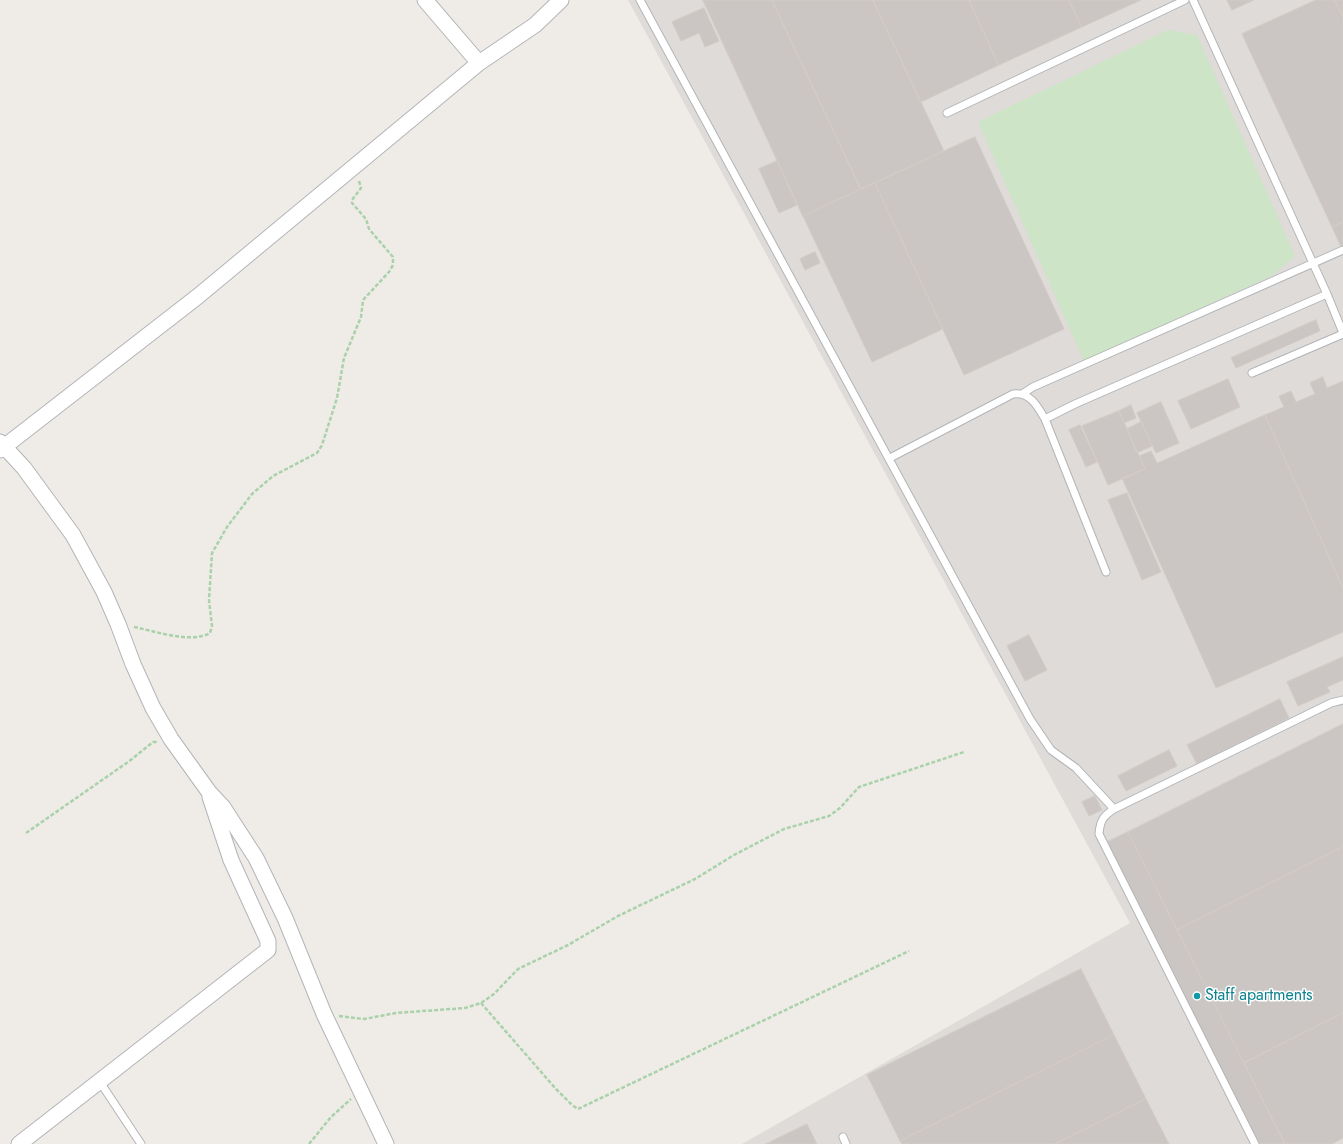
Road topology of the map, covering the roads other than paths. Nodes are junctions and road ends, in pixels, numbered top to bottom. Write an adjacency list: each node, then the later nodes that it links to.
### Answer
1 (425, 0): 6 (street)
2 (561, 0): 6 (street)
3 (640, 0): 16 (lane)
4 (1185, 0): 7 (lane)
5 (1193, 0): 9 (lane)
6 (479, 63): 15 (street)
7 (947, 114)
8 (1343, 250): 9 (lane)
9 (1313, 264): 10 (lane); 13 (lane)
10 (1327, 294): 11 (lane); 14 (lane)
11 (1343, 334): 12 (lane)
12 (1252, 373)
13 (1022, 394): 14 (lane); 16 (lane)
14 (1045, 419): 17 (lane)
15 (1, 446): 19 (street)
16 (890, 458): 20 (lane)
17 (1106, 572)
18 (1343, 700): 20 (lane)
19 (209, 792): 21 (street); 24 (street)
20 (1114, 809): 25 (lane)
21 (100, 1082): 22 (street); 23 (lane)
22 (19, 1144)
23 (141, 1144)
24 (386, 1144)
25 (1255, 1144)

